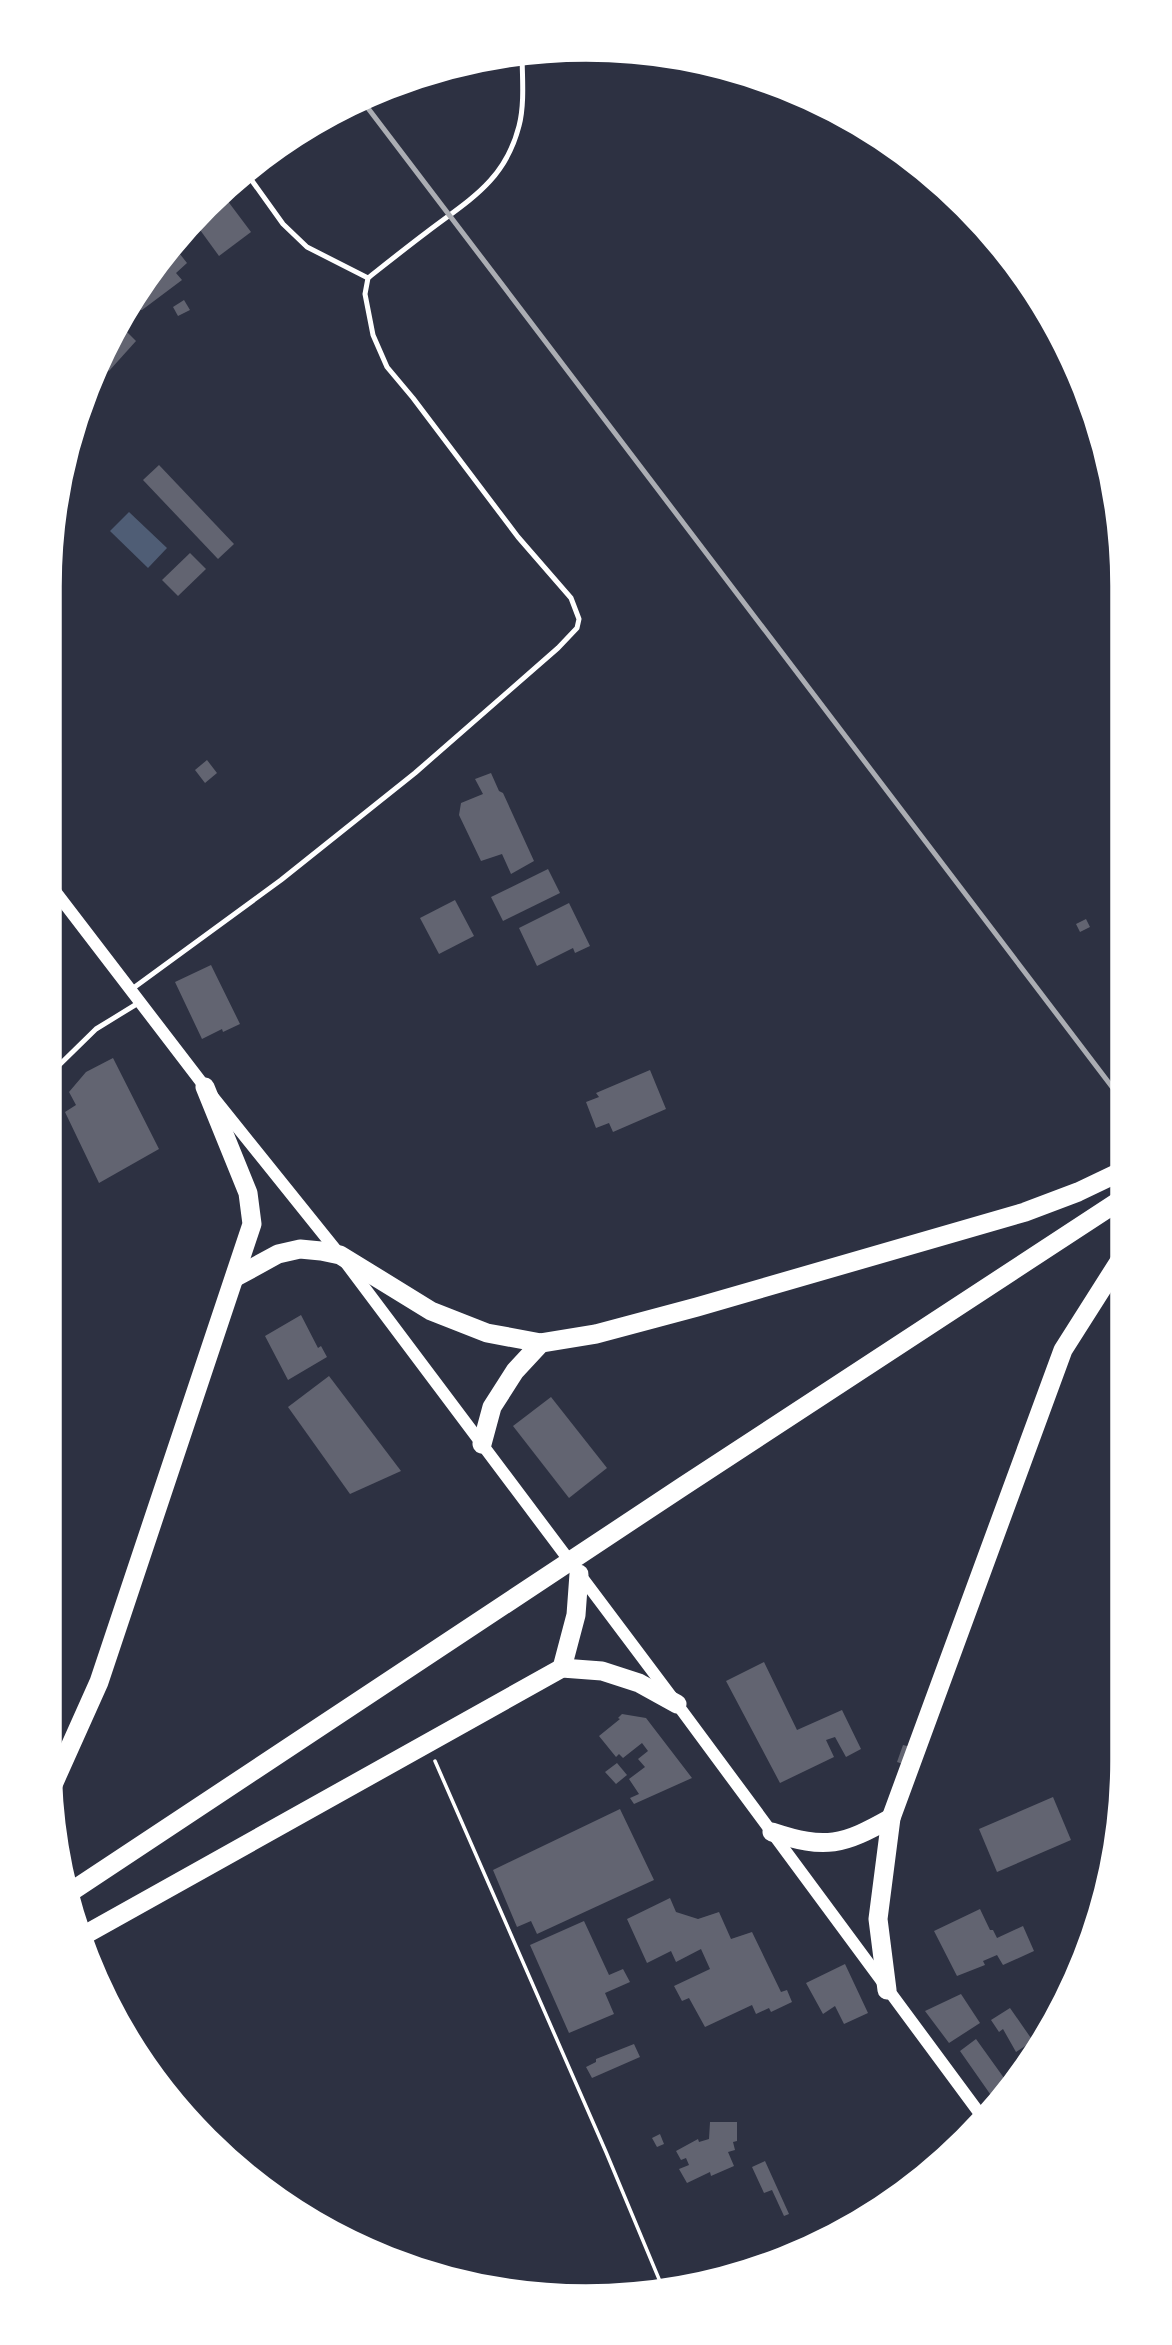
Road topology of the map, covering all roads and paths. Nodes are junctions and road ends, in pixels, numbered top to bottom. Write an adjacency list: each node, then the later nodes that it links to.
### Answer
1 (522, 64): 3 (lane)
2 (251, 180): 3 (lane)
3 (368, 278): 5 (lane)
4 (60, 897): 5 (street)
5 (131, 989): 6 (street)
6 (140, 1002): 7 (lane); 8 (street)
7 (60, 1064)
8 (205, 1087): 11 (street); 13 (highway)
9 (1112, 1176): 14 (highway)
10 (1112, 1206): 23 (highway)
11 (340, 1255): 13 (highway); 14 (highway); 15 (street)
12 (1112, 1273): 21 (highway)
13 (236, 1277): 20 (highway)
14 (541, 1343): 15 (highway)
15 (481, 1444): 16 (street)
16 (579, 1574): 17 (highway); 18 (street)
17 (562, 1668): 18 (highway); 19 (highway)
18 (677, 1704): 22 (street)
19 (428, 1743): 24 (highway); 27 (path)
20 (60, 1769)
21 (891, 1818): 22 (highway); 25 (highway)
22 (772, 1832): 25 (street)
23 (76, 1889)
24 (89, 1933)
25 (887, 1990): 26 (street)
26 (977, 2111)
27 (659, 2280)

